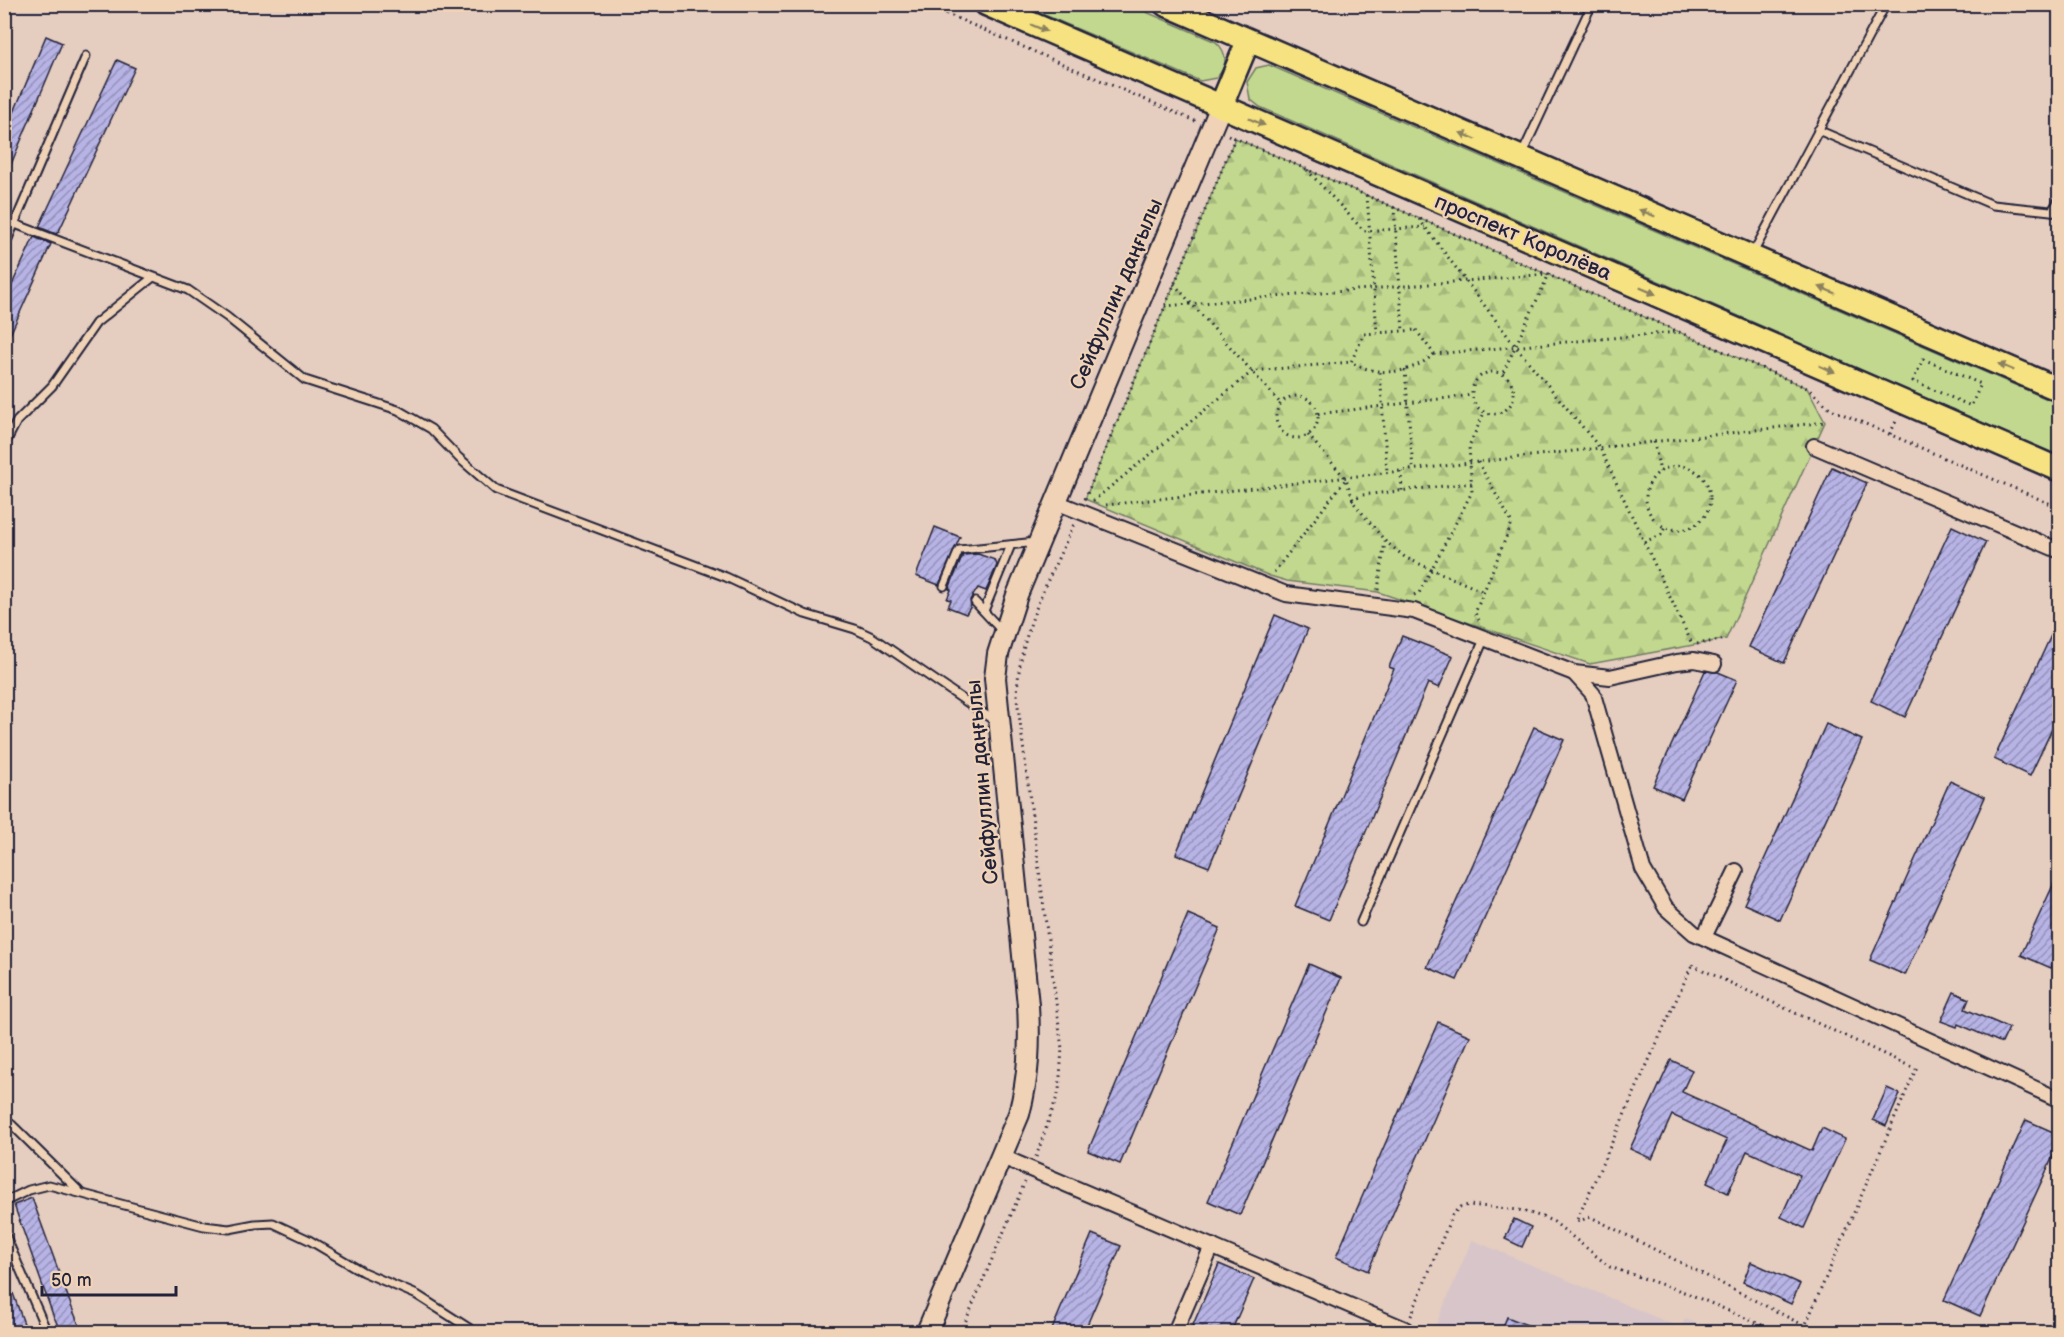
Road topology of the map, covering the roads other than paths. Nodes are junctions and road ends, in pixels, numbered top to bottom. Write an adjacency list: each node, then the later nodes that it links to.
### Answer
1 (986, 4): 7 (main road, проспект Королёва, one-way to 7)
2 (1164, 4): 5 (main road)
3 (1592, 4): 9 (lane)
4 (1886, 4): 8 (lane)
5 (1248, 41): 7 (main road); 9 (main road, one-way to 5)
6 (86, 56): 12 (lane)
7 (1221, 106): 19 (main road, проспект Королёва, one-way to 19); 20 (street, Сейфуллин даңғылы)
8 (1818, 130): 11 (lane); 14 (lane)
9 (1520, 159): 14 (main road, one-way to 9)
10 (2060, 198): 11 (lane)
11 (2056, 211)
12 (15, 224): 13 (lane); 15 (lane)
13 (4, 248)
14 (1750, 258): 16 (main road, one-way to 14)
15 (152, 278): 17 (lane); 31 (lane)
16 (2060, 390)
17 (4, 446)
18 (1814, 446): 23 (street)
19 (2060, 470)
20 (1056, 502): 21 (street, Сейфуллин даңғылы); 27 (street)
21 (1039, 542): 22 (lane); 28 (street, Сейфуллин даңғылы)
22 (1011, 544): 24 (lane); 26 (lane)
23 (2060, 551)
24 (944, 586)
25 (975, 602): 26 (lane)
26 (984, 611): 28 (lane)
27 (1487, 630): 30 (street); 33 (lane)
28 (1004, 632): 31 (street, Сейфуллин даңғылы)
29 (1714, 664): 30 (street)
30 (1574, 673): 34 (street)
31 (998, 724): 37 (street, Сейфуллин даңғылы)
32 (1736, 871): 34 (street)
33 (1361, 922)
34 (1704, 937): 35 (street)
35 (2060, 1100)
36 (4, 1117): 38 (lane)
37 (1000, 1156): 41 (street); 45 (street, Сейфуллин даңғылы)
38 (81, 1192): 39 (lane); 44 (lane)
39 (4, 1202)
40 (4, 1232): 43 (lane)
41 (1212, 1246): 42 (street); 46 (street)
42 (1406, 1329)
43 (47, 1332)
44 (475, 1332)
45 (927, 1332)
46 (1175, 1332)

